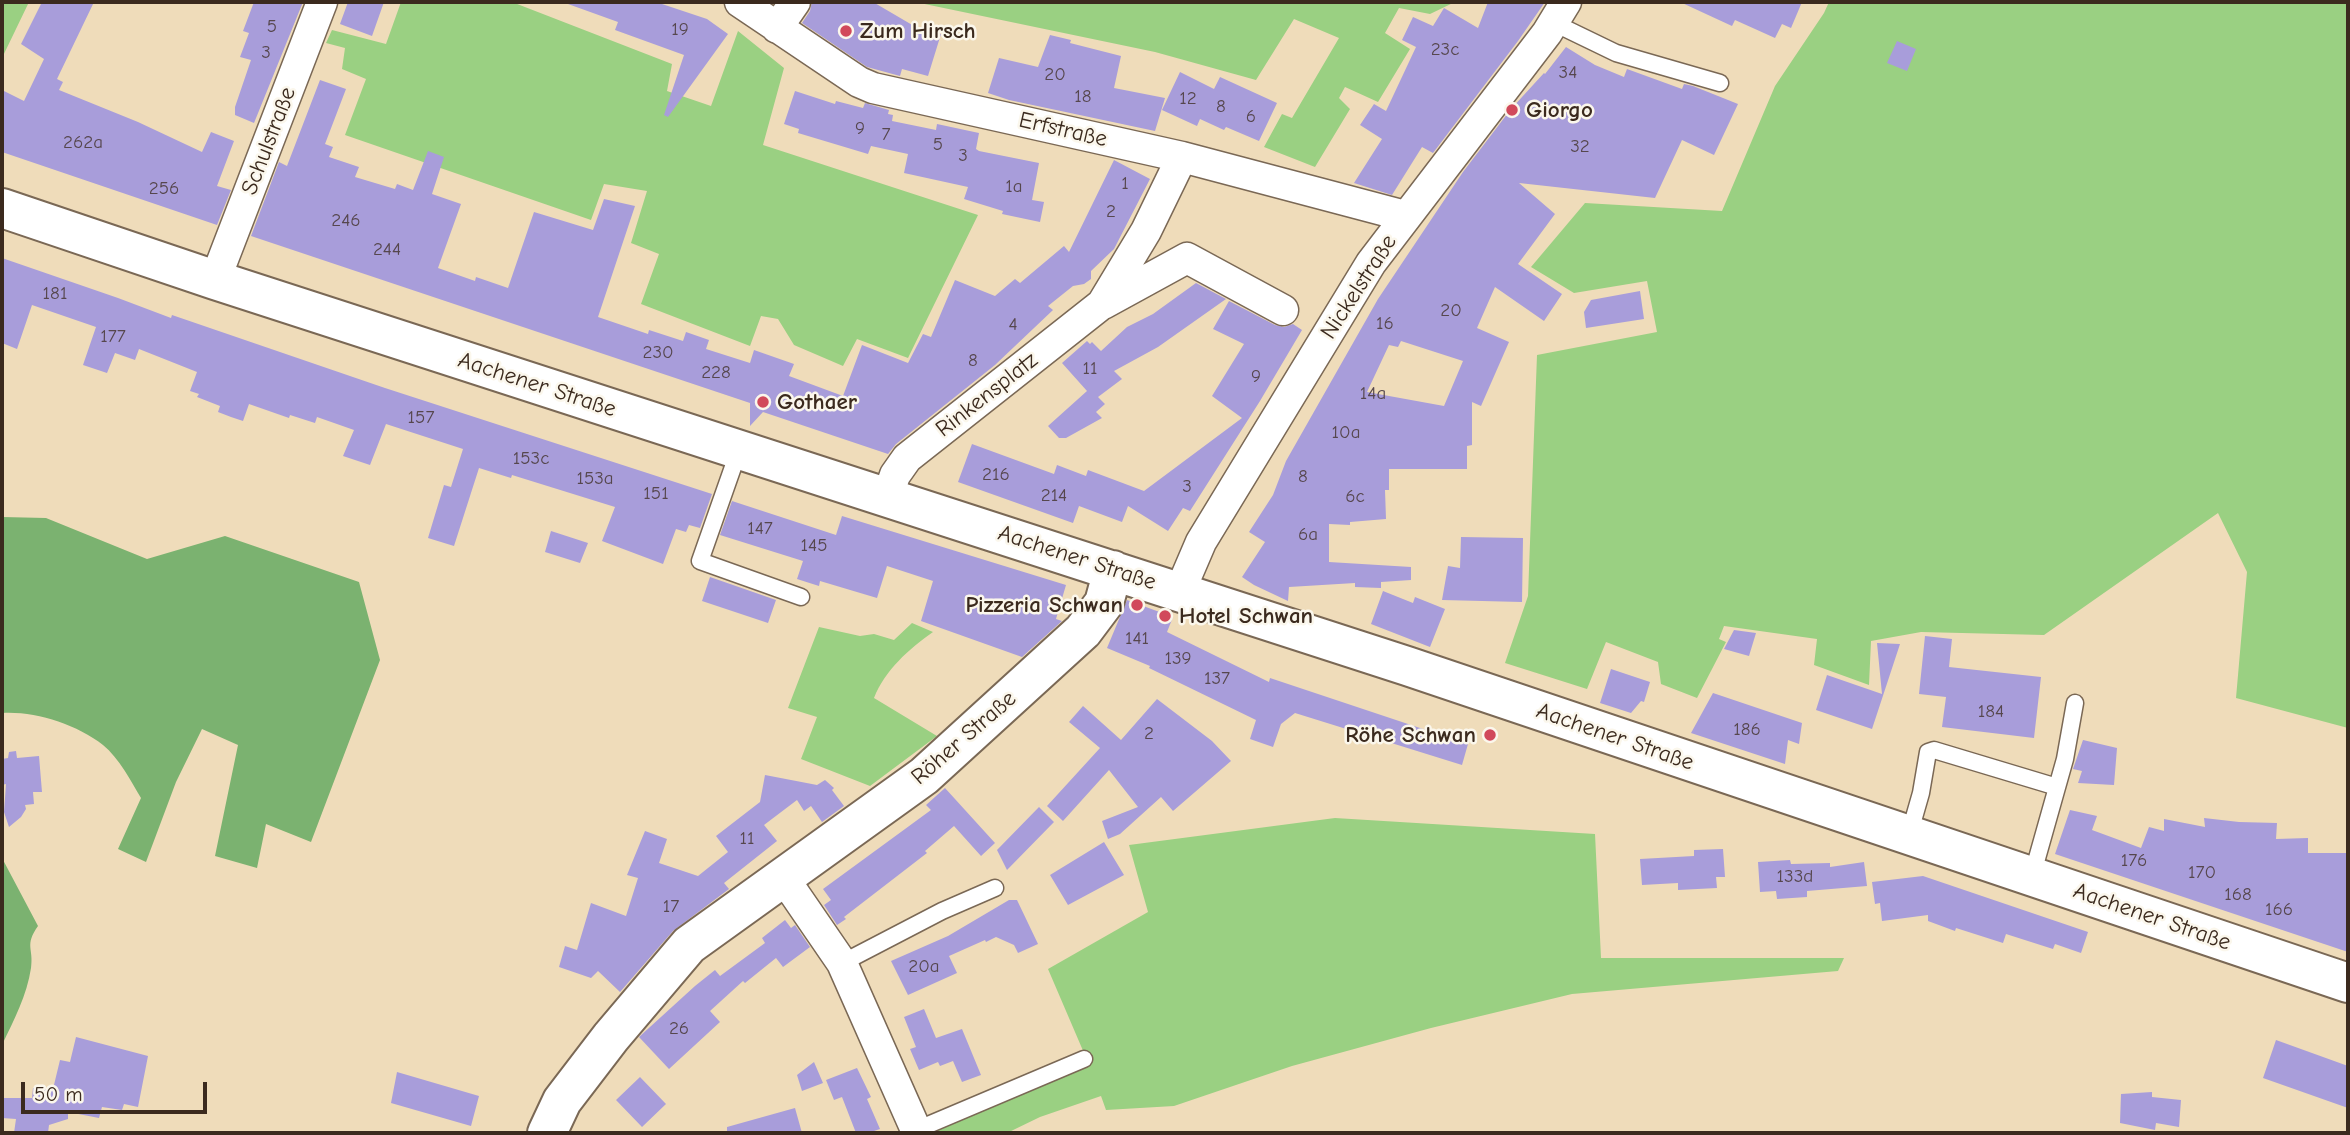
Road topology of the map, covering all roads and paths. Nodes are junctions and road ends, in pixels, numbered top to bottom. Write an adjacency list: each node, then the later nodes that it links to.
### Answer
1 (322, 2): 10 (street, Schulstraße)
2 (740, 2): 5 (street, Erfstraße)
3 (795, 2): 5 (street)
4 (1560, 13): 6 (lane); 9 (street, Nickelstraße)
5 (777, 28): 7 (street, Erfstraße)
6 (1720, 83)
7 (1182, 157): 9 (street, Erfstraße); 11 (street, Rinkensplatz)
8 (2, 208): 10 (main road, Aachener Straße)
9 (1405, 216): 16 (street, Nickelstraße)
10 (215, 280): 13 (main road, Aachener Straße)
11 (1102, 304): 12 (street, Rinkensplatz); 14 (street, Rinkensplatz)
12 (1283, 310)
13 (739, 450): 14 (main road, Aachener Straße); 17 (lane)
14 (887, 498): 15 (main road, Aachener Straße)
15 (1113, 570): 16 (main road, Aachener Straße); 22 (main road, Röher Straße)
16 (1180, 591): 20 (main road, Aachener Straße)
17 (801, 597)
18 (2075, 703): 19 (lane)
19 (2057, 787): 20 (lane); 21 (lane)
20 (1909, 835): 21 (main road, Aachener Straße)
21 (2032, 876): 25 (main road, Aachener Straße)
22 (783, 877): 24 (street); 28 (main road, Röher Straße)
23 (995, 888): 24 (lane)
24 (842, 963): 27 (street)
25 (2348, 983)
26 (1084, 1059): 27 (lane)
27 (916, 1130)
28 (547, 1133)

